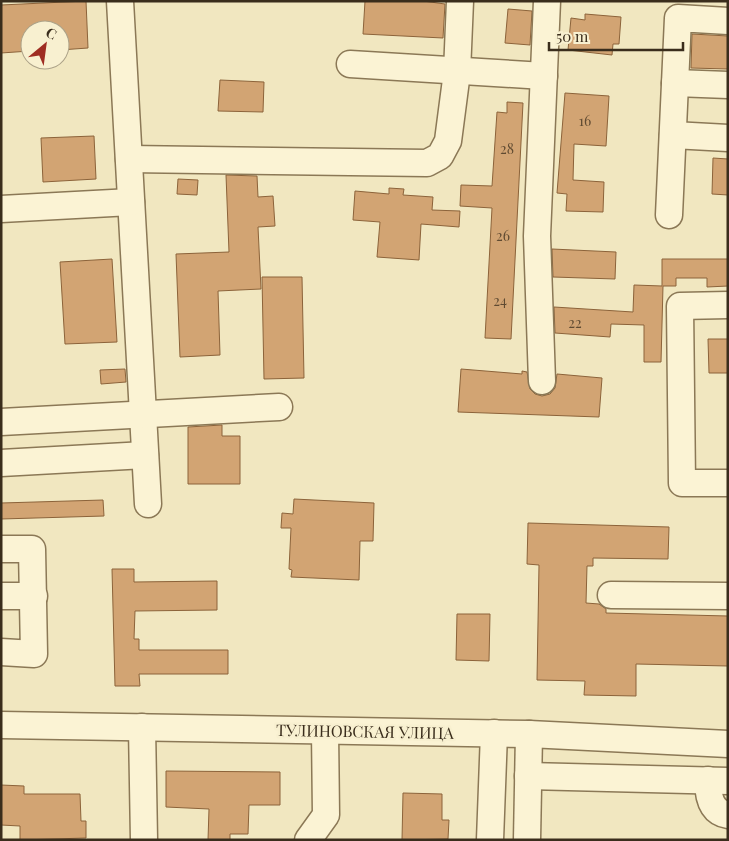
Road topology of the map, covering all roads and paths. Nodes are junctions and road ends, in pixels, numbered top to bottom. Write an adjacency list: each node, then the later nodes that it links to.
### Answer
1 (120, 1): 13 (street)
2 (460, 1): 7 (street)
3 (547, 1): 8 (street)
4 (678, 10): 5 (street); 9 (street)
5 (728, 21)
6 (350, 64): 7 (street)
7 (457, 72): 8 (street); 13 (street)
8 (544, 76): 18 (street)
9 (675, 83): 10 (street); 11 (street)
10 (728, 85)
11 (673, 135): 12 (street); 16 (street)
12 (728, 138)
13 (128, 159): 14 (street)
14 (131, 202): 15 (street); 20 (street)
15 (1, 209)
16 (669, 216)
17 (728, 305): 24 (street)
18 (542, 381)
19 (279, 407): 20 (street)
20 (143, 414): 21 (street); 22 (street)
21 (1, 422)
22 (145, 455): 23 (street); 25 (street)
23 (1, 462)
24 (728, 482)
25 (148, 504)
26 (1, 550): 29 (street)
27 (611, 595): 30 (street)
28 (1, 596): 29 (street)
29 (34, 596): 31 (street)
30 (728, 596)
31 (1, 652)
32 (1, 725): 33 (street, ТУЛИНОВСКАЯ УЛИЦА)
33 (142, 727): 34 (street, ТУЛИНОВСКАЯ УЛИЦА); 41 (street)
34 (325, 730): 35 (street, ТУЛИНОВСКАЯ УЛИЦА); 42 (street)
35 (494, 733): 36 (street, ТУЛИНОВСКАЯ УЛИЦА); 43 (street)
36 (529, 734): 37 (street, ТУЛИНОВСКАЯ УЛИЦА); 38 (street)
37 (728, 744)
38 (528, 776): 39 (street); 44 (street)
39 (718, 781): 40 (street)
40 (728, 814)
41 (144, 840)
42 (308, 840)
43 (490, 840)
44 (527, 840)

